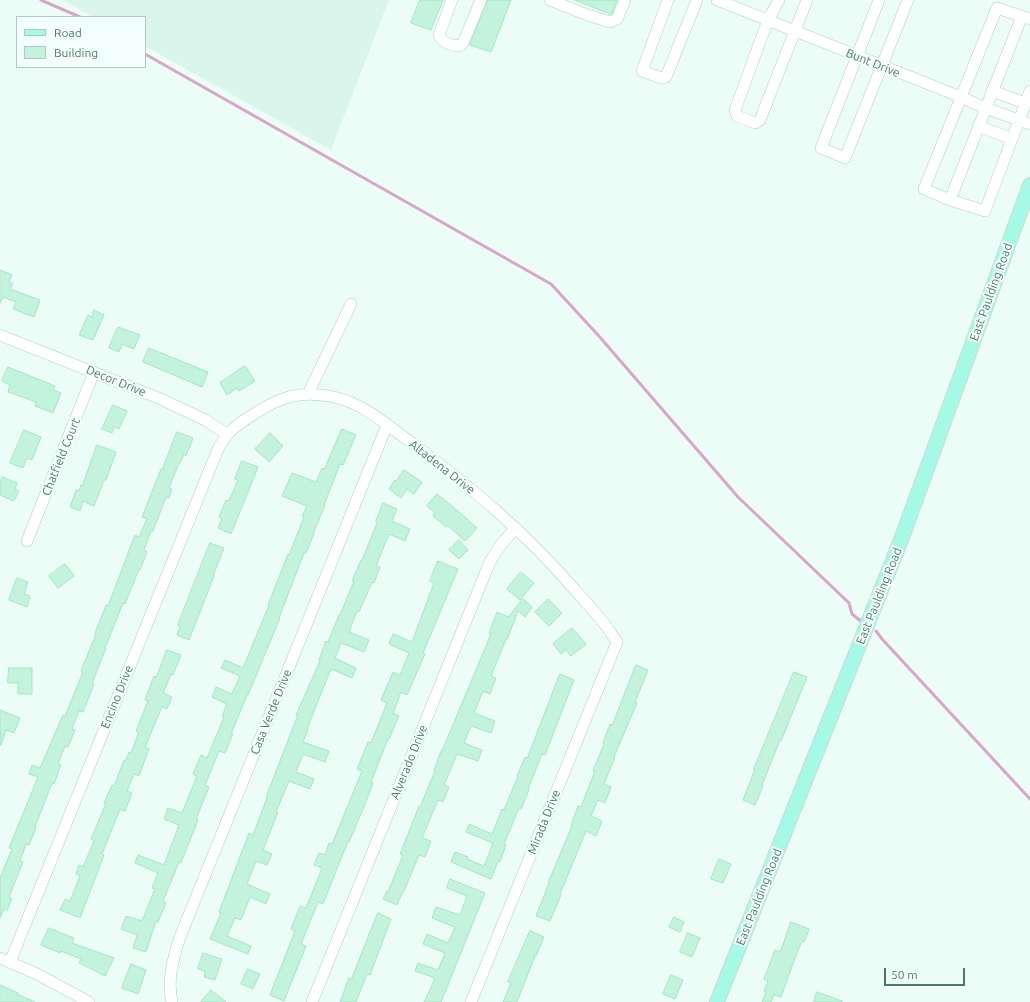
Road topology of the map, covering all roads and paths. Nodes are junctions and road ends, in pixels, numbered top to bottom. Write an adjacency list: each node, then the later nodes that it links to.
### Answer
1 (452, 0): 2 (street)
2 (481, 0)
3 (550, 0): 4 (street)
4 (625, 0)
5 (668, 0): 6 (street)
6 (697, 0)
7 (717, 0): 13 (street, Bunt Drive)
8 (779, 0): 13 (street)
9 (807, 0): 14 (street)
10 (879, 0): 15 (street)
11 (908, 0): 16 (street)
12 (1026, 17): 17 (street); 19 (street)
13 (768, 20): 14 (street, Bunt Drive); 14 (street)
14 (795, 31): 15 (street, Bunt Drive)
15 (857, 56): 16 (street, Bunt Drive); 16 (street)
16 (881, 66): 19 (street, Bunt Drive)
17 (992, 91): 20 (street); 21 (street)
18 (1030, 91): 20 (street)
19 (961, 97): 21 (street, Bunt Drive); 27 (street)
20 (1025, 103): 22 (street)
21 (986, 108): 22 (street, Bunt Drive); 24 (street)
22 (1019, 120): 23 (street, Bunt Drive); 25 (street)
23 (1030, 124)
24 (978, 126): 25 (street); 27 (street)
25 (1012, 139): 27 (street)
26 (1030, 185): 42 (main road, East Paulding Road)
27 (950, 200)
28 (351, 304): 31 (street)
29 (0, 335): 30 (street, Decor Drive)
30 (94, 372): 33 (street, Decor Drive); 35 (street, Chatfield Court)
31 (308, 394): 32 (street, Altadena Drive); 33 (street, Altadena Drive)
32 (387, 425): 34 (street, Altadena Drive); 39 (street, Casa Verde Drive)
33 (227, 434): 37 (street, Encino Drive)
34 (516, 528): 36 (street, Altadena Drive); 40 (street, Alverado Drive)
35 (27, 541)
36 (617, 642): 41 (street, Mirada Drive)
37 (5, 960): 38 (street)
38 (89, 1002)
39 (172, 1002)
40 (312, 1002)
41 (471, 1002)
42 (717, 1002)

